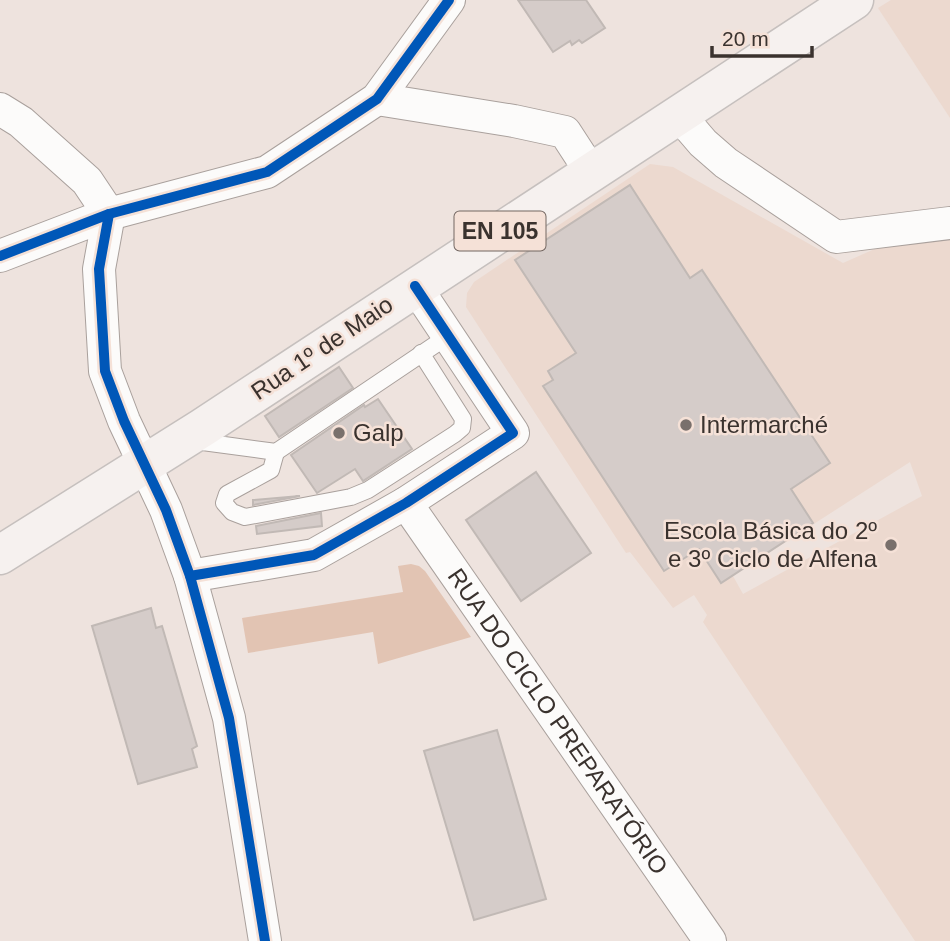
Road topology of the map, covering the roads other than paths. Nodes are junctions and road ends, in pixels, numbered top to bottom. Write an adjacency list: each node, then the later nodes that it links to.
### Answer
1 (449, 0): 3 (street)
2 (854, 0): 5 (main road, Rua 1º de Maio / EN 105)
3 (377, 99): 6 (street); 7 (street)
4 (0, 109): 7 (street)
5 (679, 115): 6 (main road, Rua 1º de Maio / EN 105); 8 (street)
6 (591, 172): 10 (main road, Rua 1º de Maio / EN 105)
7 (109, 214): 9 (street); 15 (street)
8 (950, 223)
9 (0, 256)
10 (415, 286): 11 (street); 13 (main road, Rua 1º de Maio / EN 105)
11 (447, 336): 12 (lane); 16 (street)
12 (421, 354): 14 (lane); 14 (lane)
13 (182, 439): 14 (lane); 15 (main road, Rua 1º de Maio / EN 105)
14 (276, 452)
15 (145, 462): 17 (main road, Rua 1º de Maio / EN 105); 18 (street)
16 (405, 503): 18 (street); 20 (street, RUA DO CICLO PREPARATÓRIO)
17 (0, 555)
18 (190, 576): 19 (street)
19 (265, 941)
20 (710, 941)

